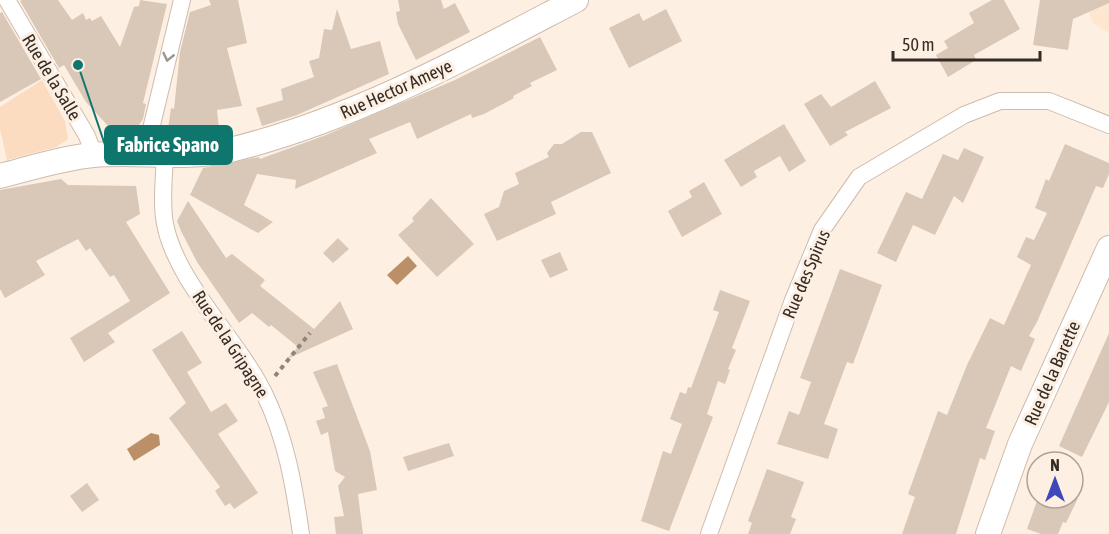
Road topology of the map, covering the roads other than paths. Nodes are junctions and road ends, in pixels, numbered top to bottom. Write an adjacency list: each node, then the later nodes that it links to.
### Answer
1 (7, 0): 5 (street, Rue de la Salle)
2 (182, 0): 6 (street, Rue de la Gripagne, one-way to 6)
3 (576, 0): 6 (street, Rue Hector Ameye)
4 (1109, 125): 10 (street, Rue des Spirus)
5 (94, 155): 6 (street, Rue Hector Ameye); 7 (street, Rue Hector Ameye)
6 (155, 155): 9 (street, Rue de la Gripagne)
7 (0, 176)
8 (1109, 248): 11 (street, Rue de la Barette)
9 (301, 534)
10 (709, 534)
11 (988, 534)

